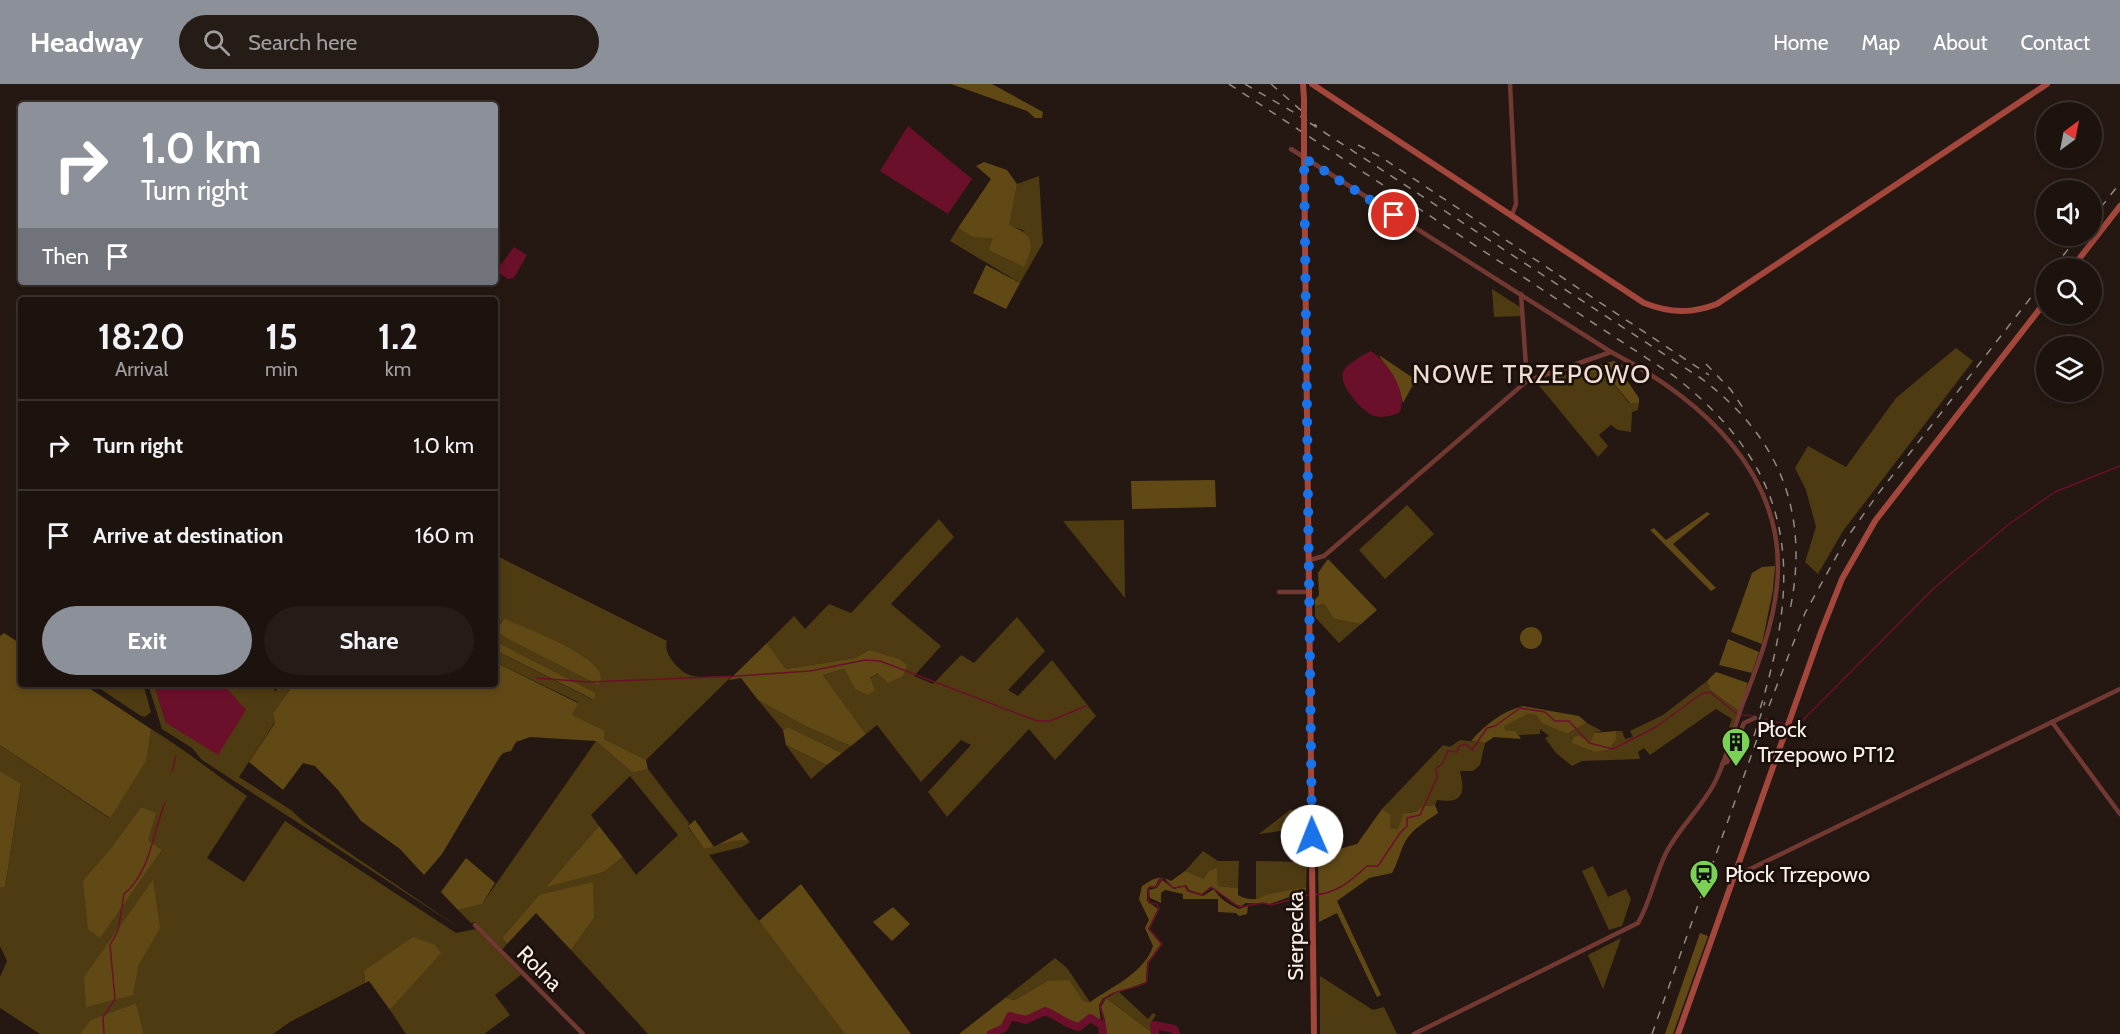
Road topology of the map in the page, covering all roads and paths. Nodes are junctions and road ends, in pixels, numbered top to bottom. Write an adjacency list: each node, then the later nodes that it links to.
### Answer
1 (1304, 84): 6 (street, Sierpecka, bridge)
2 (1312, 84): 8 (street)
3 (1509, 84): 8 (street)
4 (2047, 84): 8 (street)
5 (1291, 149): 6 (street)
6 (1304, 155): 10 (street); 14 (street, Sierpecka)
7 (2120, 206): 9 (street)
8 (1512, 215)
9 (2080, 258)
10 (1521, 294): 12 (street); 13 (street)
11 (2036, 314): 21 (street)
12 (1611, 352): 13 (street); 22 (street)
13 (1527, 381): 14 (street)
14 (1310, 560): 16 (street, Sierpecka)
15 (1279, 592): 16 (street)
16 (1310, 592): 27 (street, Sierpecka)
17 (2120, 689): 20 (street)
18 (1755, 718): 22 (street)
19 (1765, 722): 21 (street)
20 (2052, 722): 23 (street); 24 (street)
21 (1785, 731): 24 (street)
22 (1722, 764): 28 (street)
23 (2120, 814)
24 (1736, 869): 29 (street)
25 (475, 925): 26 (street, Rolna)
26 (583, 1034)
27 (1314, 1034)
28 (1414, 1034)
29 (1678, 1034)

